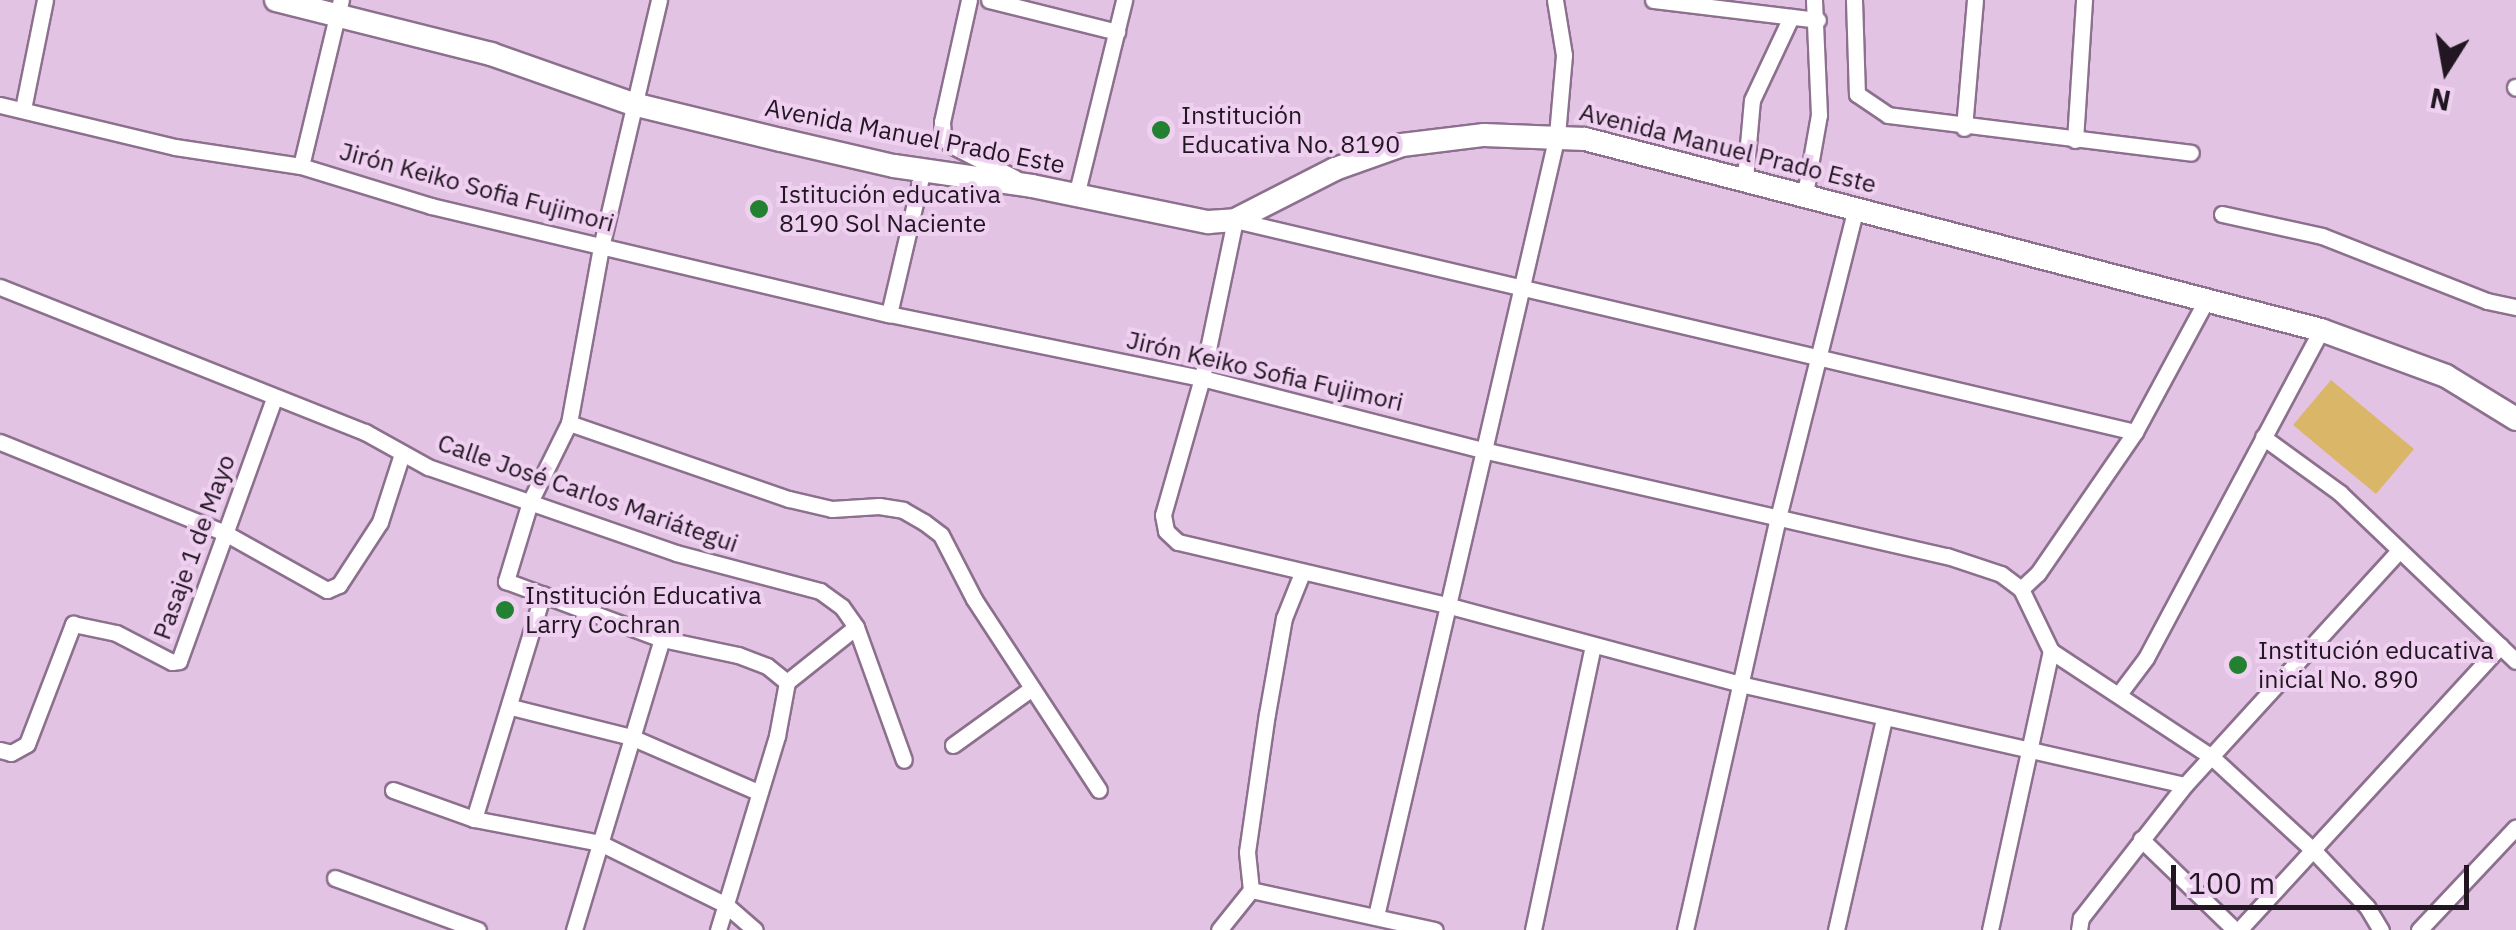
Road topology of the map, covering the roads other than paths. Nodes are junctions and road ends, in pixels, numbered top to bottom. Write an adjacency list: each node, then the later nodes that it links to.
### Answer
1 (45, 0): 19 (street)
2 (276, 0): 13 (street, Avenida Manuel Prado Este)
3 (660, 0): 17 (street)
4 (969, 0): 27 (street)
5 (989, 0): 16 (street)
6 (1124, 0): 16 (street)
7 (1556, 0): 21 (street)
8 (1653, 0): 14 (street)
9 (1814, 0): 15 (street)
10 (1854, 0): 20 (street)
11 (1975, 0): 20 (street)
12 (2084, 0): 22 (street)
13 (339, 7): 17 (street, Avenida Manuel Prado Este); 24 (street)
14 (1791, 17): 15 (street); 26 (street)
15 (1818, 20): 28 (street)
16 (1117, 32): 29 (street)
17 (633, 104): 25 (street, Avenida Manuel Prado Este); 33 (street)
18 (0, 105): 19 (street, Jirón Keiko Sofia Fujimori)
19 (23, 109): 24 (street, Jirón Keiko Sofia Fujimori)
20 (1964, 128): 22 (street)
21 (1556, 134): 26 (street, Avenida Manuel Prado Este); 32 (street, Avenida Manuel Prado Este); 34 (street)
22 (2075, 140): 23 (street)
23 (2191, 153)
24 (300, 166): 33 (street, Jirón Keiko Sofia Fujimori)
25 (923, 169): 27 (street, Avenida Manuel Prado Este); 38 (street)
26 (1744, 178): 28 (street, Avenida Manuel Prado Este)
27 (1032, 186): 29 (street, Avenida Manuel Prado Este)
28 (1805, 194): 30 (street, Avenida Manuel Prado Este)
29 (1076, 196): 32 (street, Avenida Manuel Prado Este)
30 (1856, 208): 36 (street, Avenida Manuel Prado Este); 40 (street)
31 (2222, 214): 37 (street)
32 (1235, 220): 34 (street); 41 (street)
33 (601, 247): 38 (street, Jirón Keiko Sofia Fujimori); 44 (street)
34 (1522, 286): 40 (street); 48 (street)
35 (0, 288): 42 (street, Calle José Carlos Mariátegui)
36 (2207, 299): 39 (street, Avenida Manuel Prado Este); 45 (street)
37 (2516, 307)
38 (888, 314): 41 (street, Jirón Keiko Sofia Fujimori)
39 (2321, 330): 43 (street, Avenida Manuel Prado Este); 46 (street)
40 (1818, 359): 45 (street); 51 (street)
41 (1202, 378): 48 (street, Jirón Keiko Sofia Fujimori); 54 (street)
42 (274, 398): 49 (street, Calle José Carlos Mariátegui); 52 (street, Pasaje 1 de Mayo)
43 (2516, 420)
44 (569, 423): 50 (street); 66 (street)
45 (2136, 432): 55 (street)
46 (2264, 436): 53 (street); 67 (street)
47 (0, 442): 52 (street)
48 (1483, 450): 51 (street, Jirón Keiko Sofia Fujimori); 57 (street)
49 (402, 454): 50 (street, Calle José Carlos Mariátegui); 52 (street)
50 (530, 502): 56 (street); 58 (street, Calle José Carlos Mariátegui)
51 (1778, 518): 55 (street, Jirón Keiko Sofia Fujimori); 65 (street)
52 (225, 534): 73 (street, Pasaje 1 de Mayo)
53 (2398, 553): 61 (street); 74 (street)
54 (1302, 573): 57 (street); 86 (street)
55 (2021, 589): 62 (street)
56 (543, 594): 59 (street); 68 (street)
57 (1446, 604): 60 (street); 88 (street)
58 (856, 628): 64 (street); 75 (street, Calle José Carlos Mariátegui)
59 (662, 639): 64 (street); 70 (street)
60 (1593, 644): 65 (street); 96 (street)
61 (2500, 646): 63 (street); 84 (street)
62 (2052, 651): 67 (street); 72 (street)
63 (2516, 662)
64 (787, 682): 79 (street)
65 (1740, 684): 69 (street); 97 (street)
66 (1032, 688): 71 (street); 78 (street)
67 (2119, 694): 74 (street)
68 (511, 707): 70 (street); 80 (street)
69 (1884, 719): 72 (street); 98 (street)
70 (631, 737): 79 (street); 83 (street)
71 (953, 745)
72 (2032, 749): 76 (street); 99 (street)
73 (0, 750)
74 (2213, 758): 76 (street); 84 (street)
75 (904, 760)
76 (2185, 785): 82 (street)
77 (393, 790): 80 (street)
78 (1099, 790)
79 (758, 792): 87 (street)
80 (474, 819): 83 (street)
81 (2516, 826): 103 (street)
82 (2141, 839): 100 (street); 101 (street)
83 (600, 844): 87 (street); 91 (street)
84 (2315, 852): 101 (street); 102 (street)
85 (336, 878): 90 (street)
86 (1251, 890): 88 (street); 94 (street)
87 (726, 906): 92 (street); 93 (street)
88 (1376, 916): 89 (street)
89 (1393, 924): 95 (street)
90 (478, 930)
91 (574, 930)
92 (718, 930)
93 (755, 930)
94 (1219, 930)
95 (1436, 930)
96 (1533, 930)
97 (1685, 930)
98 (1836, 930)
99 (1990, 930)
100 (2079, 930)
101 (2237, 930)
102 (2380, 930)
103 (2419, 930)

